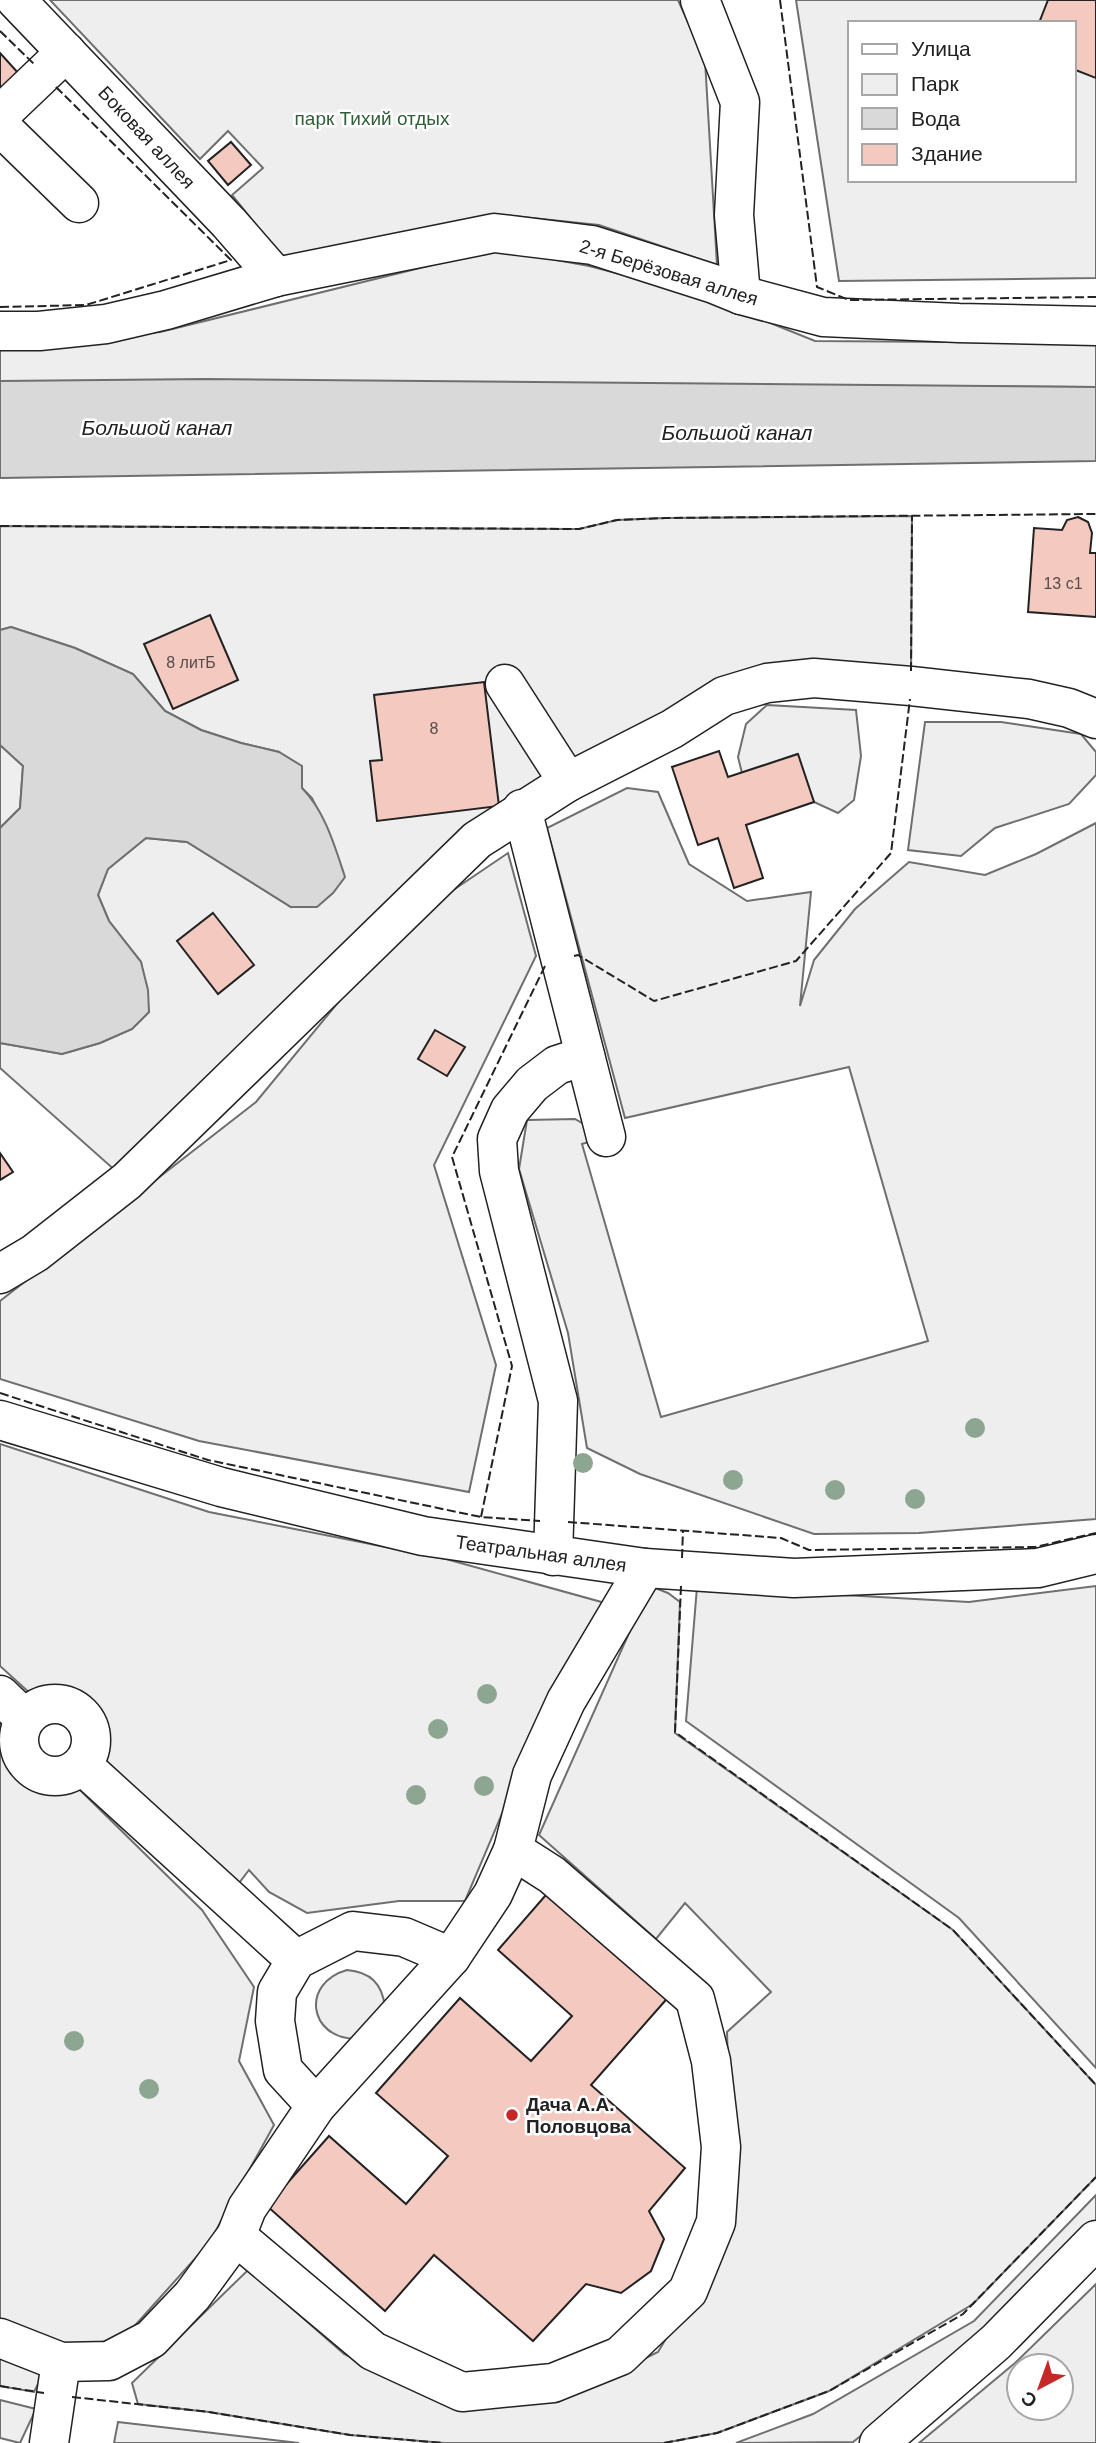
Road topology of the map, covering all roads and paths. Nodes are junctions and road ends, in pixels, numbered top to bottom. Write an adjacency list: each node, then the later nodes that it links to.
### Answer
1 (16, 0): 3 (street, Боковая аллея)
2 (700, 0): 8 (street)
3 (66, 52): 4 (street); 7 (street, Боковая аллея)
4 (0, 115)
5 (0, 126): 6 (street)
6 (79, 204)
7 (276, 277): 8 (street, 2-я Берёзовая аллея); 10 (street, 2-я Берёзовая аллея)
8 (741, 295): 9 (street, 2-я Берёзовая аллея)
9 (1096, 326)
10 (0, 331)
11 (505, 684): 13 (street)
12 (1096, 719): 13 (street)
13 (568, 782): 14 (street)
14 (522, 809): 15 (street); 17 (street)
15 (585, 1056): 16 (street); 20 (street)
16 (606, 1137)
17 (0, 1275)
18 (0, 1420): 20 (street, Театральная аллея)
19 (1096, 1554): 21 (street, Театральная аллея)
20 (552, 1556): 21 (street, Театральная аллея)
21 (645, 1568): 23 (street)
22 (12, 1707): 25 (street)
23 (513, 1850): 24 (street); 27 (street)
24 (451, 1957): 25 (street); 26 (street)
25 (296, 1960): 26 (street)
26 (316, 2106): 27 (street)
27 (236, 2236): 30 (street)
28 (1096, 2240): 32 (street)
29 (0, 2338): 30 (street)
30 (61, 2362): 31 (street)
31 (48, 2443)
32 (879, 2443)

